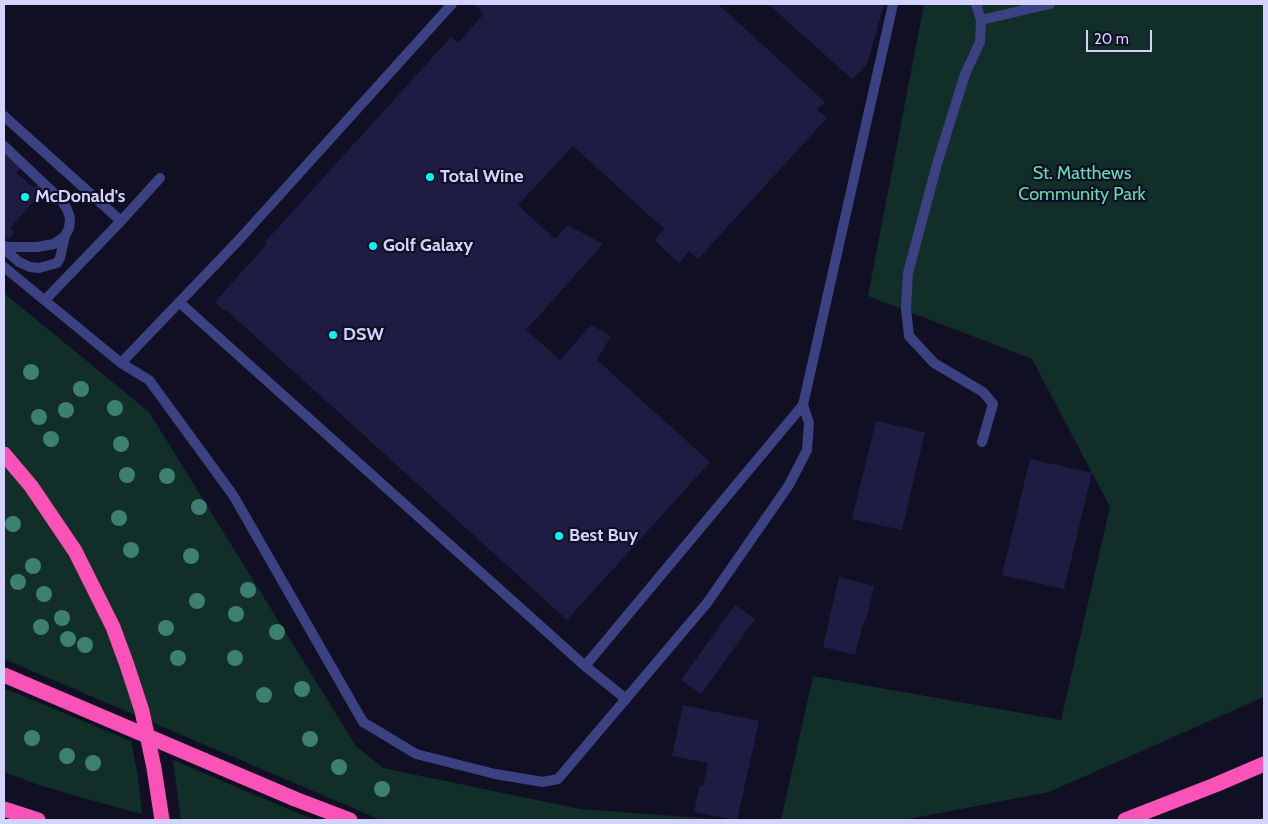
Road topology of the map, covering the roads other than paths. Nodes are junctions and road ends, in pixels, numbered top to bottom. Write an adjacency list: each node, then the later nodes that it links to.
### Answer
1 (452, 4): 15 (lane)
2 (893, 4): 17 (lane)
3 (976, 4): 6 (lane)
4 (1050, 4): 5 (lane)
5 (1014, 8): 6 (lane)
6 (981, 20): 18 (lane)
7 (4, 116): 10 (lane)
8 (4, 146): 11 (lane)
9 (160, 178): 10 (lane)
10 (121, 221): 14 (lane)
11 (65, 236): 12 (lane); 12 (lane)
12 (4, 247)
13 (4, 267): 14 (lane)
14 (46, 300): 16 (lane)
15 (180, 302): 16 (lane); 20 (lane)
16 (121, 363): 22 (lane)
17 (803, 405): 20 (lane); 22 (lane)
18 (982, 442)
19 (4, 454): 26 (highway, bridge)
20 (585, 666): 22 (lane)
21 (4, 675): 27 (highway)
22 (626, 699)
23 (1264, 764): 28 (highway)
24 (4, 810): 25 (highway)
25 (38, 820)
26 (162, 820)
27 (350, 820)
28 (1125, 820)

